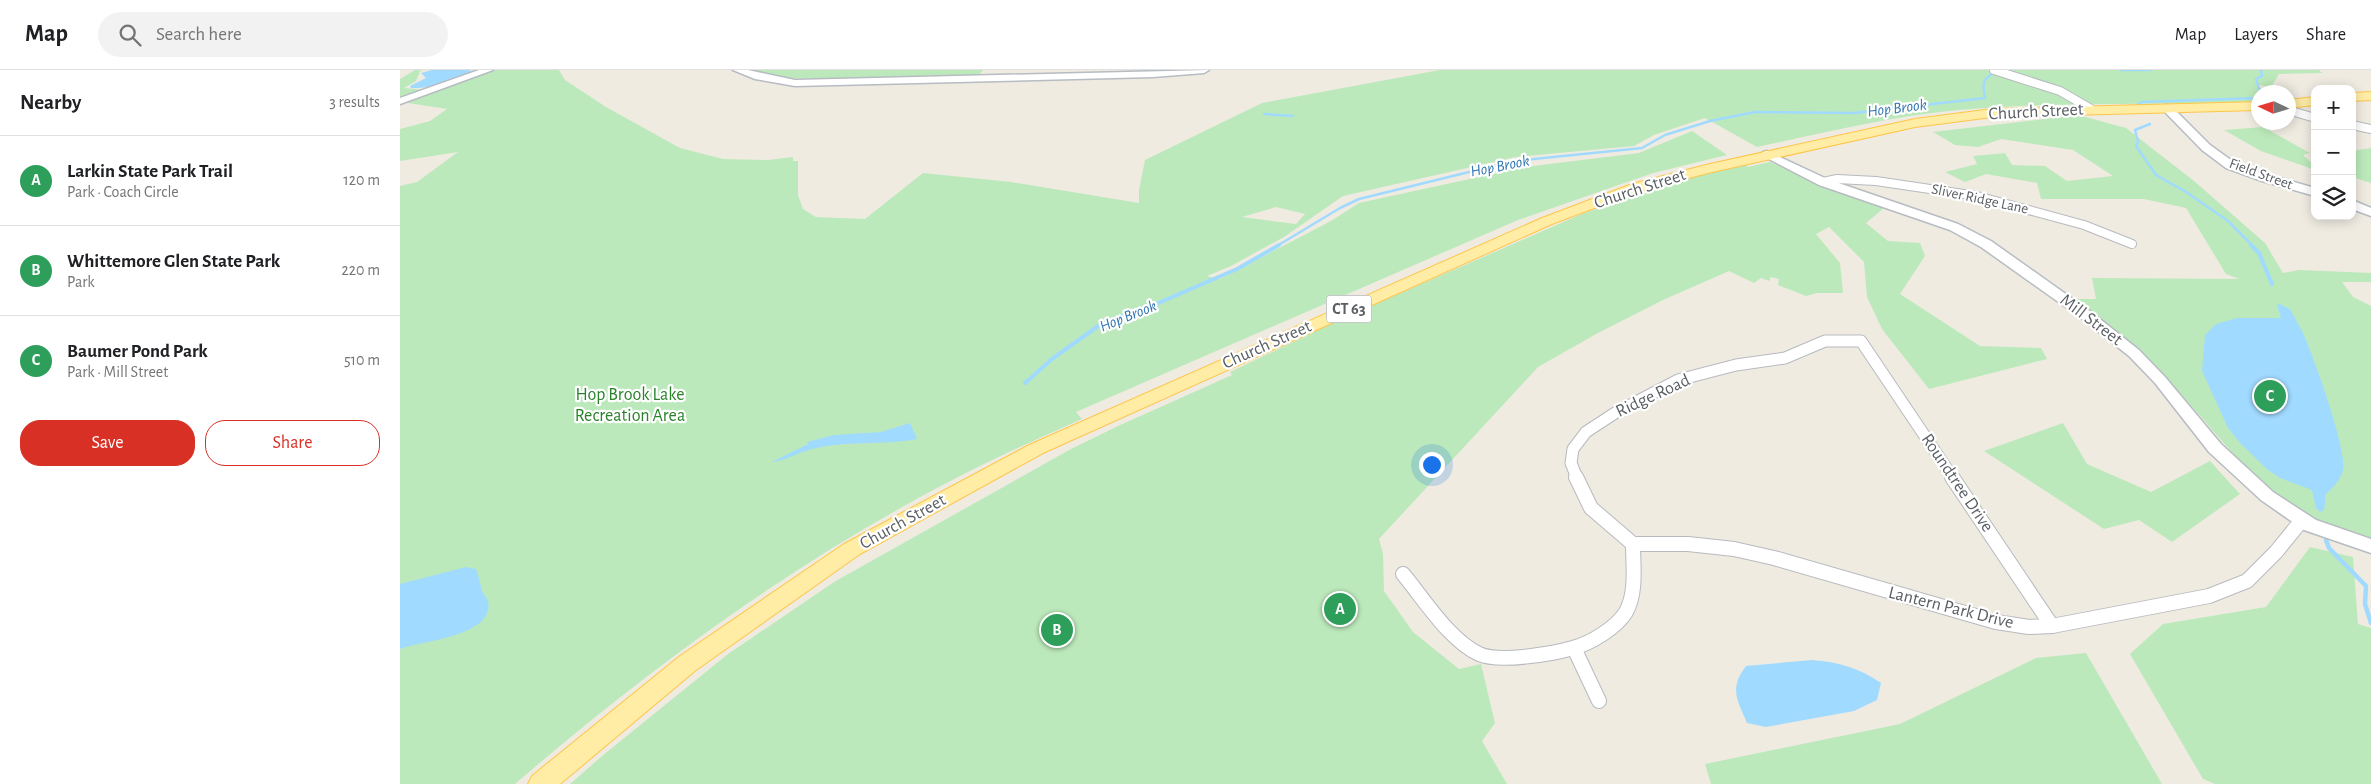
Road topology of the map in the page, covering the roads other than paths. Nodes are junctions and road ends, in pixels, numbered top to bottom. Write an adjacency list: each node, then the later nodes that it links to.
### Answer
1 (488, 70): 7 (street)
2 (738, 70): 3 (street)
3 (1204, 70)
4 (1994, 70): 11 (street)
5 (2371, 96): 6 (main road)
6 (2356, 97)
7 (400, 101)
8 (2311, 101): 9 (main road)
9 (2296, 103)
10 (2251, 106): 12 (main road, Church Street / CT 63)
11 (2090, 108): 12 (main road, Church Street / CT 63); 17 (main road, Church Street / CT 63)
12 (2167, 108): 19 (street, Field Street)
13 (2296, 112): 14 (street)
14 (2311, 117)
15 (2356, 127): 16 (street)
16 (2371, 129)
17 (1767, 154): 18 (street, Mill Street); 31 (main road, Church Street / CT 63)
18 (1823, 182): 22 (street, Sliver Ridge Lane); 24 (street, Mill Street)
19 (2311, 191)
20 (2356, 206): 21 (street)
21 (2371, 212)
22 (2132, 244)
23 (1860, 341): 25 (street, Ridge Road); 28 (street, Roundtree Drive)
24 (2302, 520): 26 (street, Mill Street); 28 (street, Lantern Park Drive)
25 (1633, 544): 28 (street, Lantern Park Drive); 29 (street)
26 (2371, 546)
27 (1403, 574): 29 (street)
28 (2052, 626)
29 (1574, 648): 30 (street)
30 (1599, 702)
31 (541, 784)

